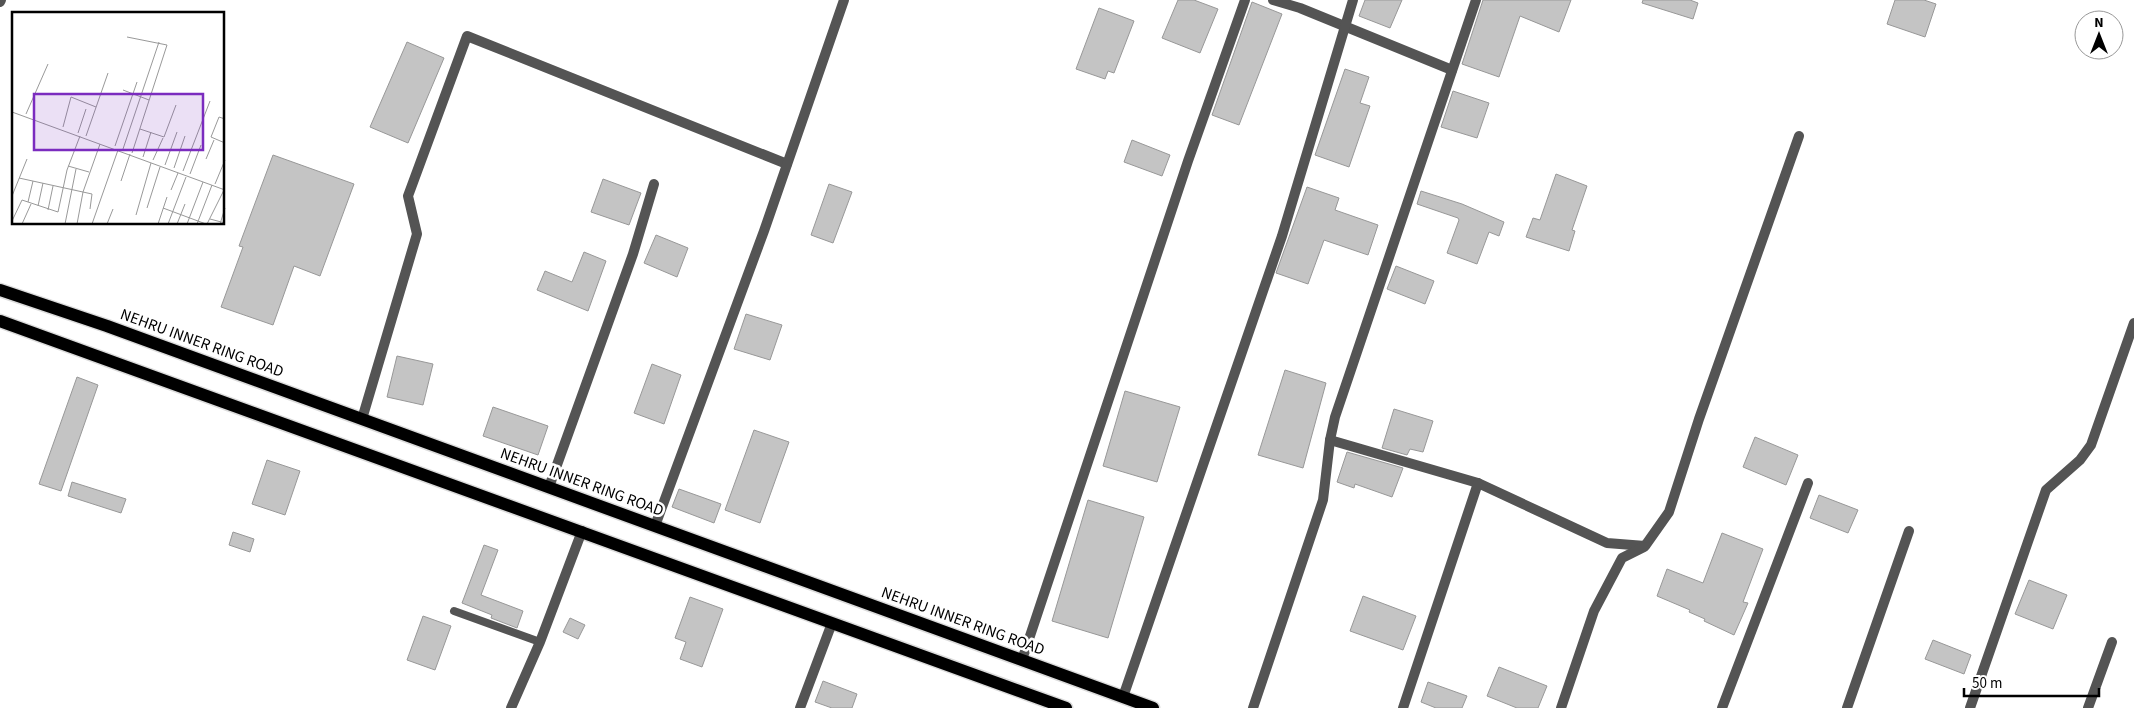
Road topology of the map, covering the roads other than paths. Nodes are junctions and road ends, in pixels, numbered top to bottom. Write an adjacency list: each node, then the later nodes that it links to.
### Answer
1 (844, 0): 9 (street)
2 (1245, 0): 27 (street)
3 (1273, 0): 6 (street)
4 (1354, 0): 6 (street)
5 (1476, 0): 7 (street)
6 (1344, 28): 7 (street); 28 (street)
7 (1452, 70): 15 (street)
8 (1798, 136): 22 (street)
9 (787, 164): 14 (street); 19 (street)
10 (654, 184): 18 (street)
11 (0, 290): 14 (main road, NEHRU INNER RING ROAD)
12 (0, 321): 20 (main road)
13 (2134, 323): 38 (street)
14 (362, 419): 18 (main road, NEHRU INNER RING ROAD)
15 (1330, 440): 16 (street); 33 (street)
16 (1478, 483): 22 (street); 34 (street)
17 (1808, 483): 36 (street)
18 (549, 487): 19 (main road, NEHRU INNER RING ROAD)
19 (655, 526): 27 (main road, NEHRU INNER RING ROAD)
20 (582, 531): 24 (main road); 25 (street)
21 (1909, 531): 37 (street)
22 (1645, 546): 35 (street)
23 (454, 611): 25 (lane)
24 (832, 623): 29 (main road); 31 (street)
25 (540, 642): 30 (street)
26 (2112, 642): 39 (street)
27 (1022, 660): 28 (main road, NEHRU INNER RING ROAD)
28 (1123, 697): 32 (main road, NEHRU INNER RING ROAD)
29 (1060, 707)
30 (511, 708)
31 (800, 708)
32 (1152, 708)
33 (1253, 708)
34 (1403, 708)
35 (1561, 708)
36 (1722, 708)
37 (1847, 708)
38 (1970, 708)
39 (2088, 708)

